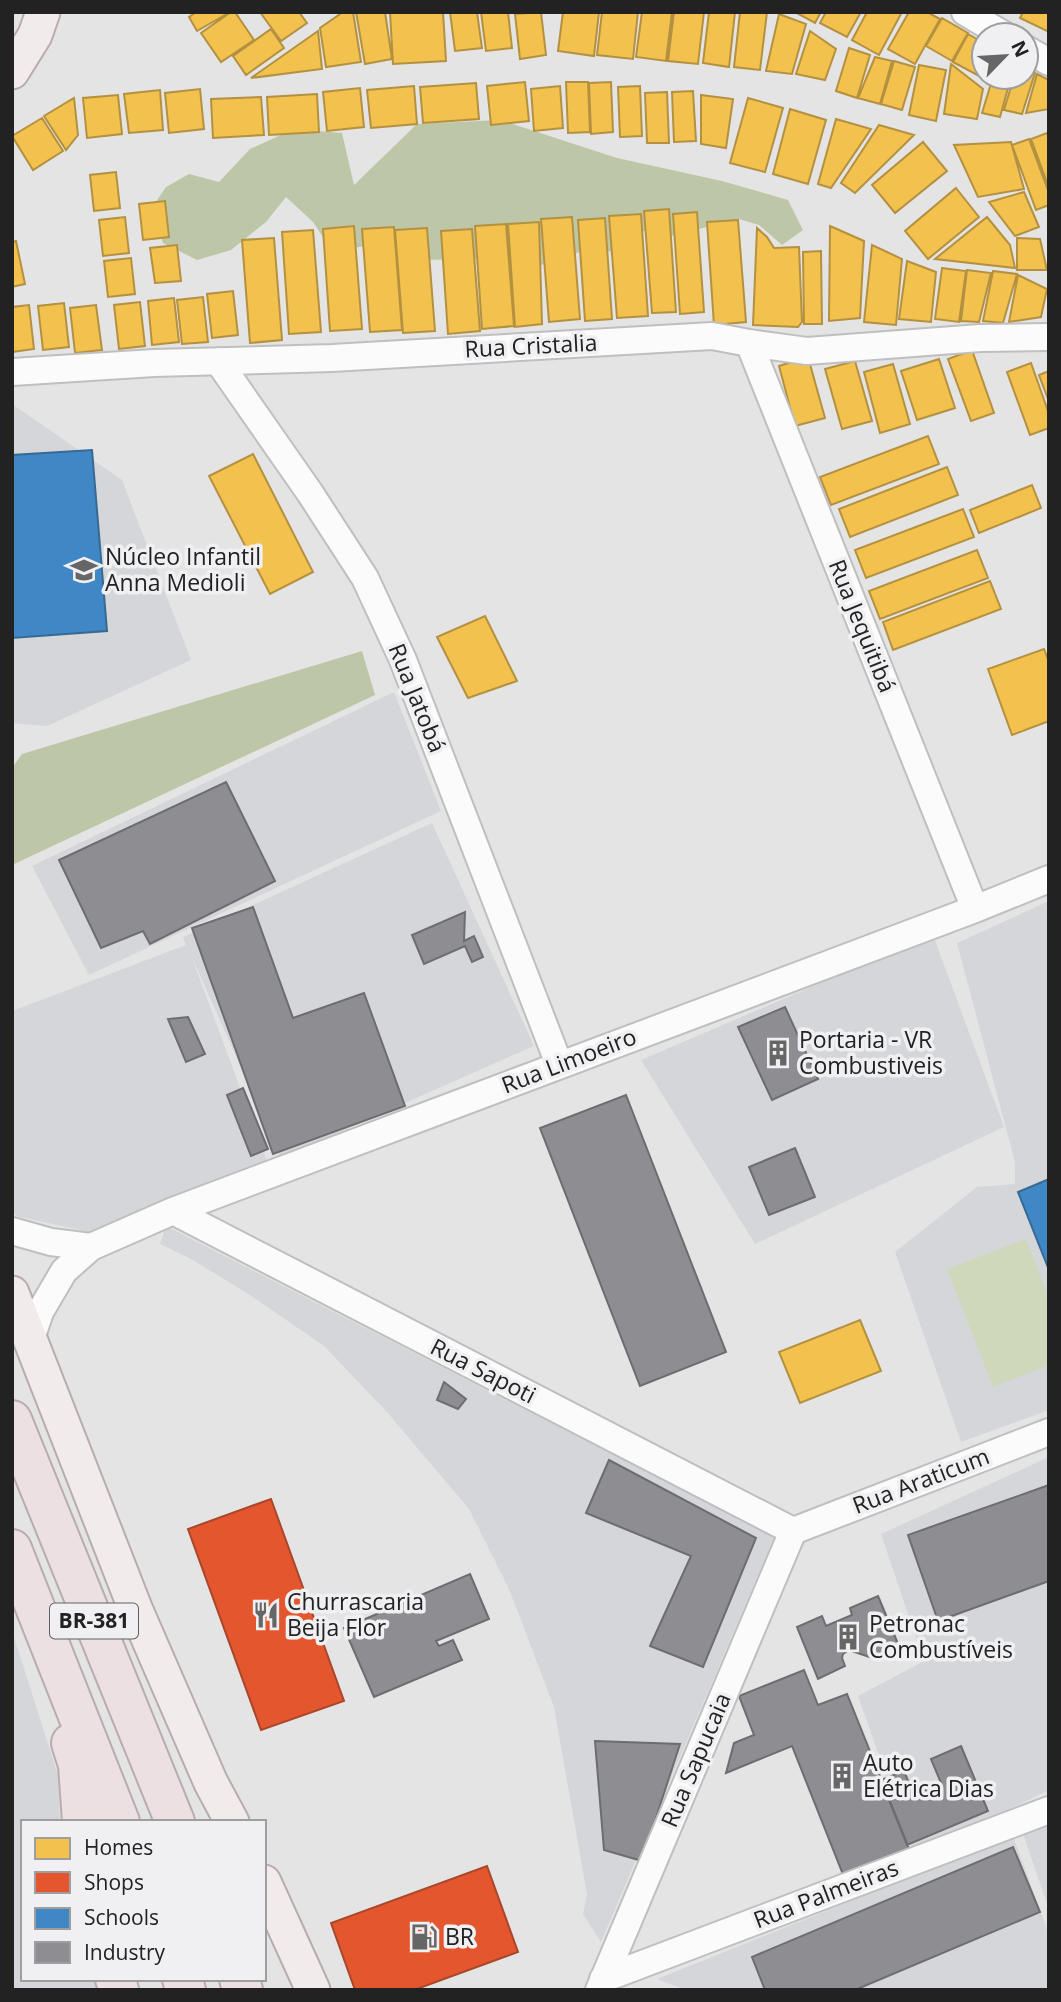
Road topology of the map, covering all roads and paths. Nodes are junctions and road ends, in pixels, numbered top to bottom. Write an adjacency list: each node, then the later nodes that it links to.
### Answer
1 (43, 12): 4 (main road)
2 (965, 12): 3 (street)
3 (980, 21)
4 (12, 72)
5 (1049, 337): 6 (street, Rua Cristalia)
6 (749, 343): 7 (street, Rua Cristalia); 10 (street, Rua Jequitibá)
7 (218, 361): 8 (street, Rua Cristalia); 11 (street, Rua Jatobá)
8 (12, 372)
9 (1049, 879): 10 (street, Rua Limoeiro)
10 (975, 909): 11 (street, Rua Limoeiro)
11 (559, 1064): 12 (street, Rua Limoeiro)
12 (173, 1211): 14 (street, Rua Limoeiro); 19 (street, Rua Sapoti)
13 (12, 1231): 14 (street)
14 (91, 1247): 16 (street, Rua Limoeiro)
15 (12, 1293): 16 (main road, BR-381)
16 (30, 1342): 26 (main road, BR-381)
17 (12, 1420): 25 (highway, BR-381)
18 (1049, 1432): 19 (street, Rua Araticum)
19 (793, 1531): 28 (street, Rua Sapucaia)
20 (12, 1549): 21 (highway, BR-381)
21 (27, 1586): 23 (highway, BR-381); 24 (highway, BR-381)
22 (1049, 1810): 28 (street, Rua Palmeiras)
23 (82, 1820)
24 (119, 1820)
25 (174, 1820)
26 (231, 1820)
27 (266, 1886): 29 (main road)
28 (601, 1984)
29 (313, 1990)

